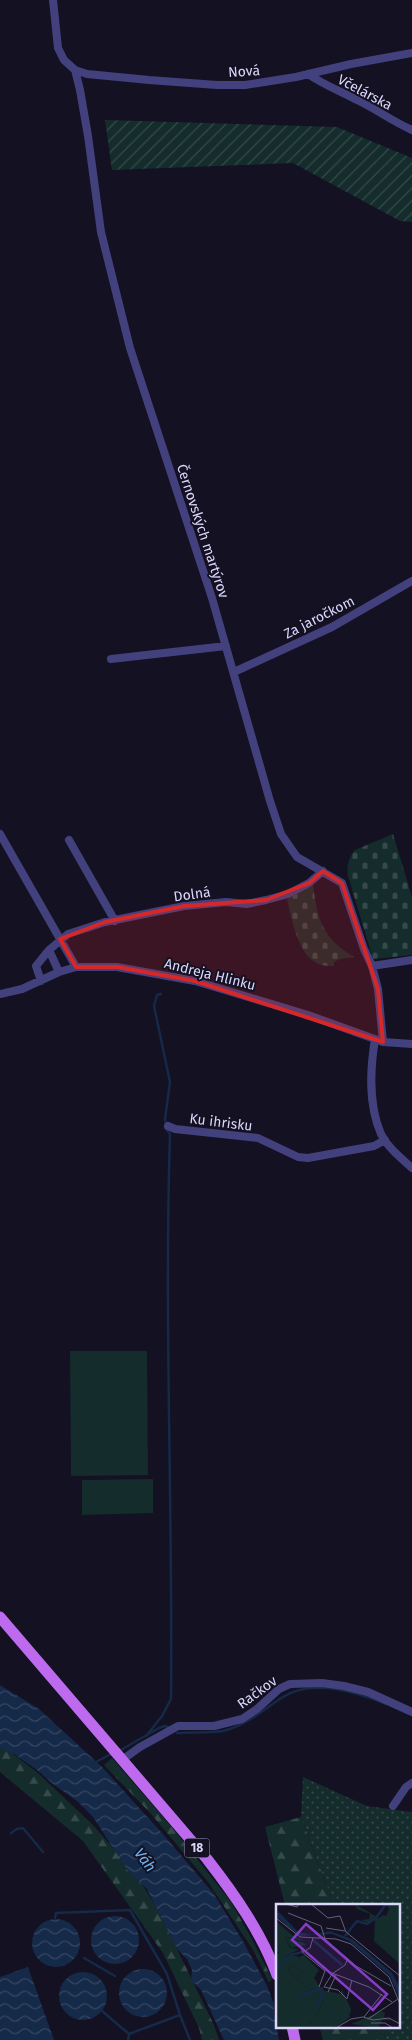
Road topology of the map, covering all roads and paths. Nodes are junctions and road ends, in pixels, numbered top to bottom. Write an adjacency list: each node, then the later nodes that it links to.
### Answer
1 (54, 0): 3 (street, Černovských martýrov)
2 (412, 53): 4 (street, Nová)
3 (75, 70): 4 (street, Nová); 7 (street, Černovských martýrov)
4 (308, 74): 5 (street, Včelárska)
5 (412, 130)
6 (412, 580): 9 (street, Za jaročkom)
7 (226, 646): 8 (street); 9 (street, Černovských martýrov)
8 (111, 660)
9 (234, 672): 12 (street, Černovských martýrov)
10 (0, 834): 14 (street)
11 (69, 840): 13 (street)
12 (323, 871): 13 (street, Dolná); 17 (street, Černovských martýrov)
13 (115, 920): 14 (street, Dolná)
14 (60, 939): 15 (street); 18 (street)
15 (48, 950): 19 (street); 20 (street)
16 (412, 960): 17 (street)
17 (372, 966): 22 (street, Černovských martýrov)
18 (76, 967): 19 (street, Andreja Hlinku); 22 (street, Andreja Hlinku)
19 (59, 972): 20 (street, Andreja Hlinku)
20 (41, 981): 21 (street, Andreja Hlinku)
21 (0, 994)
22 (379, 1040): 23 (street, Andreja Hlinku); 25 (street, Černovských martýrov)
23 (412, 1044)
24 (168, 1126): 25 (street, Ku ihrisku)
25 (385, 1140): 26 (street, Černovských martýrov)
26 (412, 1168)
27 (0, 1617): 29 (main road, 18)
28 (412, 1712): 29 (street, Račkov)
29 (118, 1754): 32 (main road, 18)
30 (412, 1782): 31 (street)
31 (393, 1806)
32 (276, 1973)

